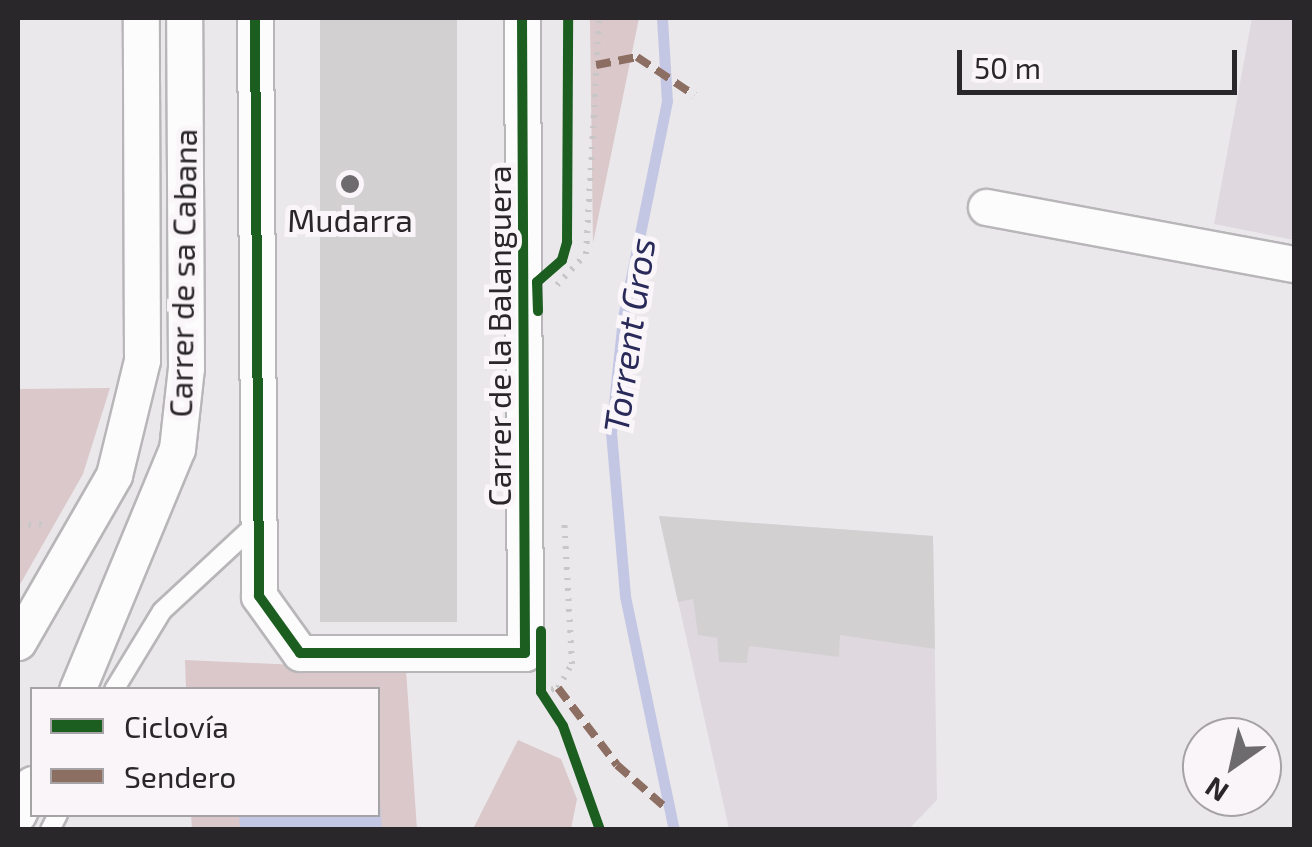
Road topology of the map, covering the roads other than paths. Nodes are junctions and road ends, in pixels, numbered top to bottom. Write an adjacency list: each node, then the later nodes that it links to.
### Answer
1 (141, 18): 8 (street)
2 (184, 18): 9 (street, Carrer de sa Cabana)
3 (255, 18): 7 (street)
4 (522, 18): 7 (street, Carrer de la Balanguera)
5 (986, 207): 6 (street)
6 (1294, 264)
7 (259, 521): 10 (lane)
8 (18, 642)
9 (79, 687)
10 (116, 687)
11 (30, 788): 12 (street)
12 (18, 814)

